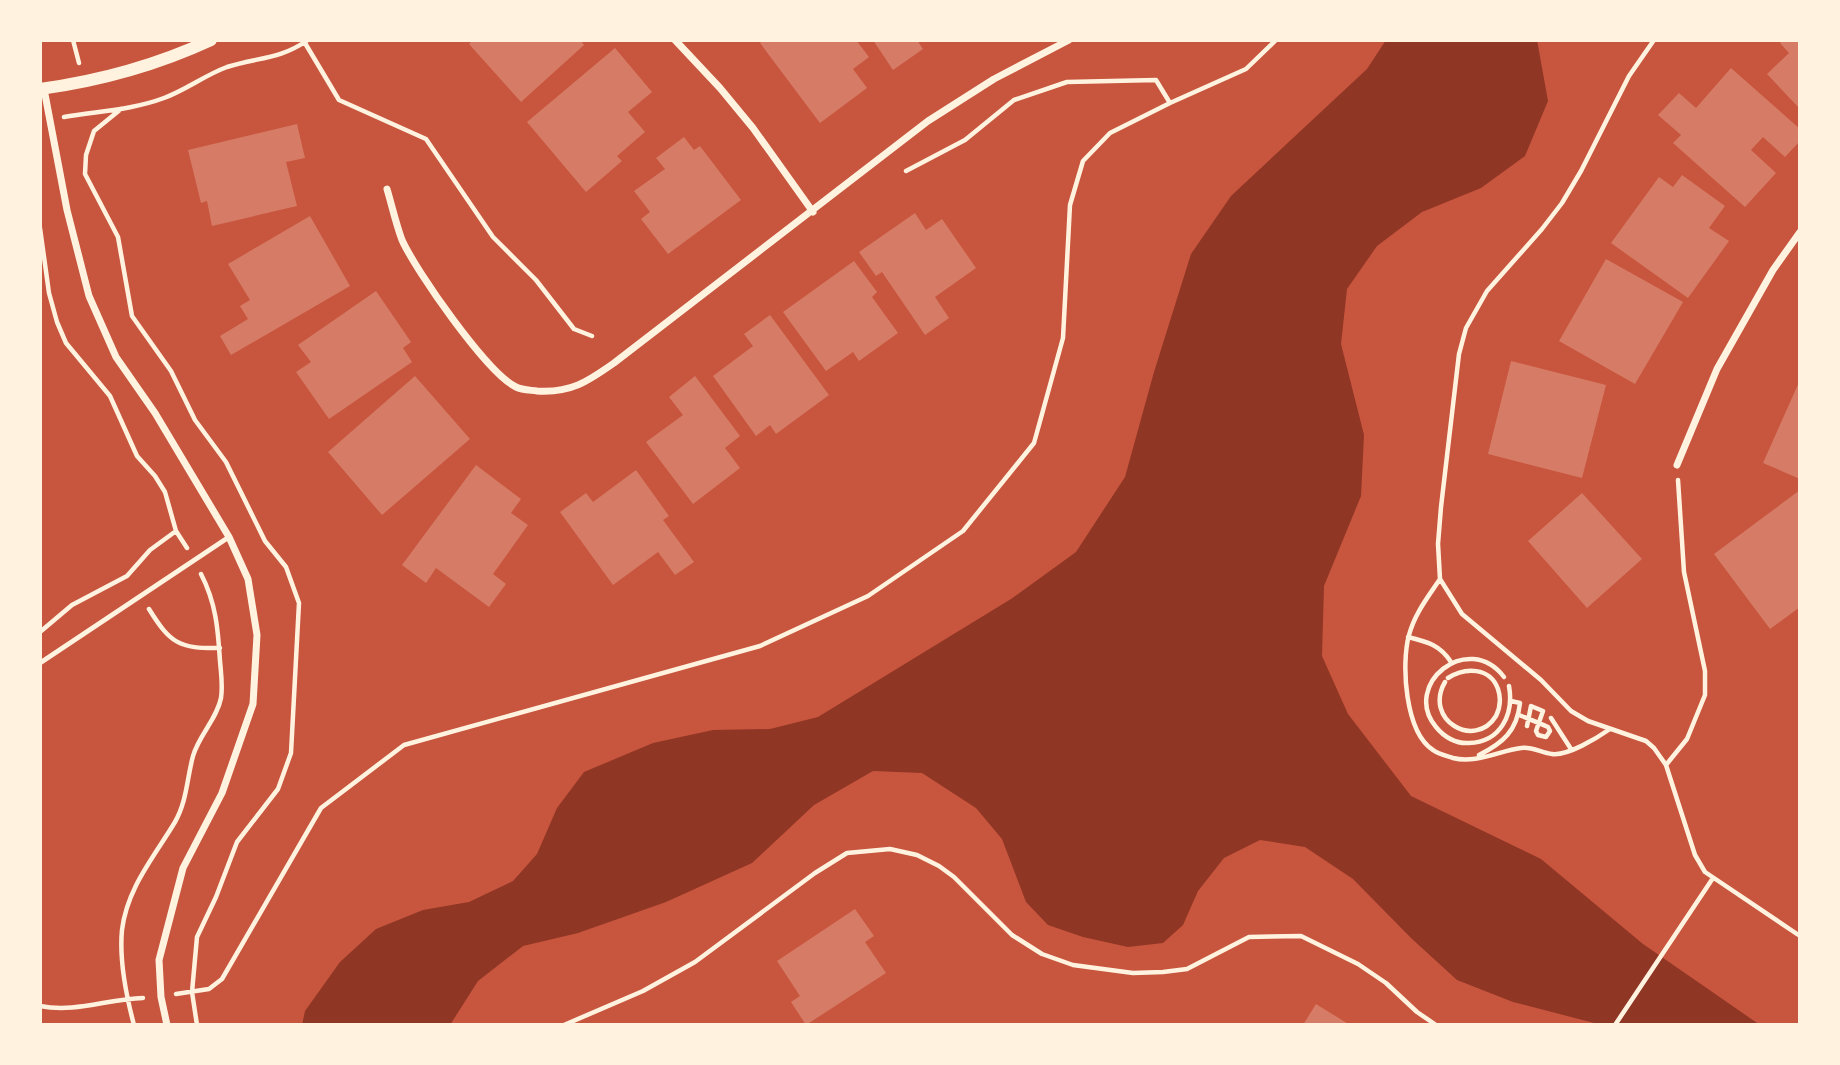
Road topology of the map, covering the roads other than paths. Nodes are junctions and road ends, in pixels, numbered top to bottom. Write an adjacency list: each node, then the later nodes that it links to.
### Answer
1 (211, 40): 4 (street)
2 (674, 40): 6 (street)
3 (1069, 40): 6 (street)
4 (42, 89): 9 (street)
5 (387, 189): 6 (street)
6 (813, 212)
7 (1800, 232): 8 (street)
8 (1677, 465)
9 (229, 537): 10 (lane); 11 (street)
10 (40, 663)
11 (167, 1025)

